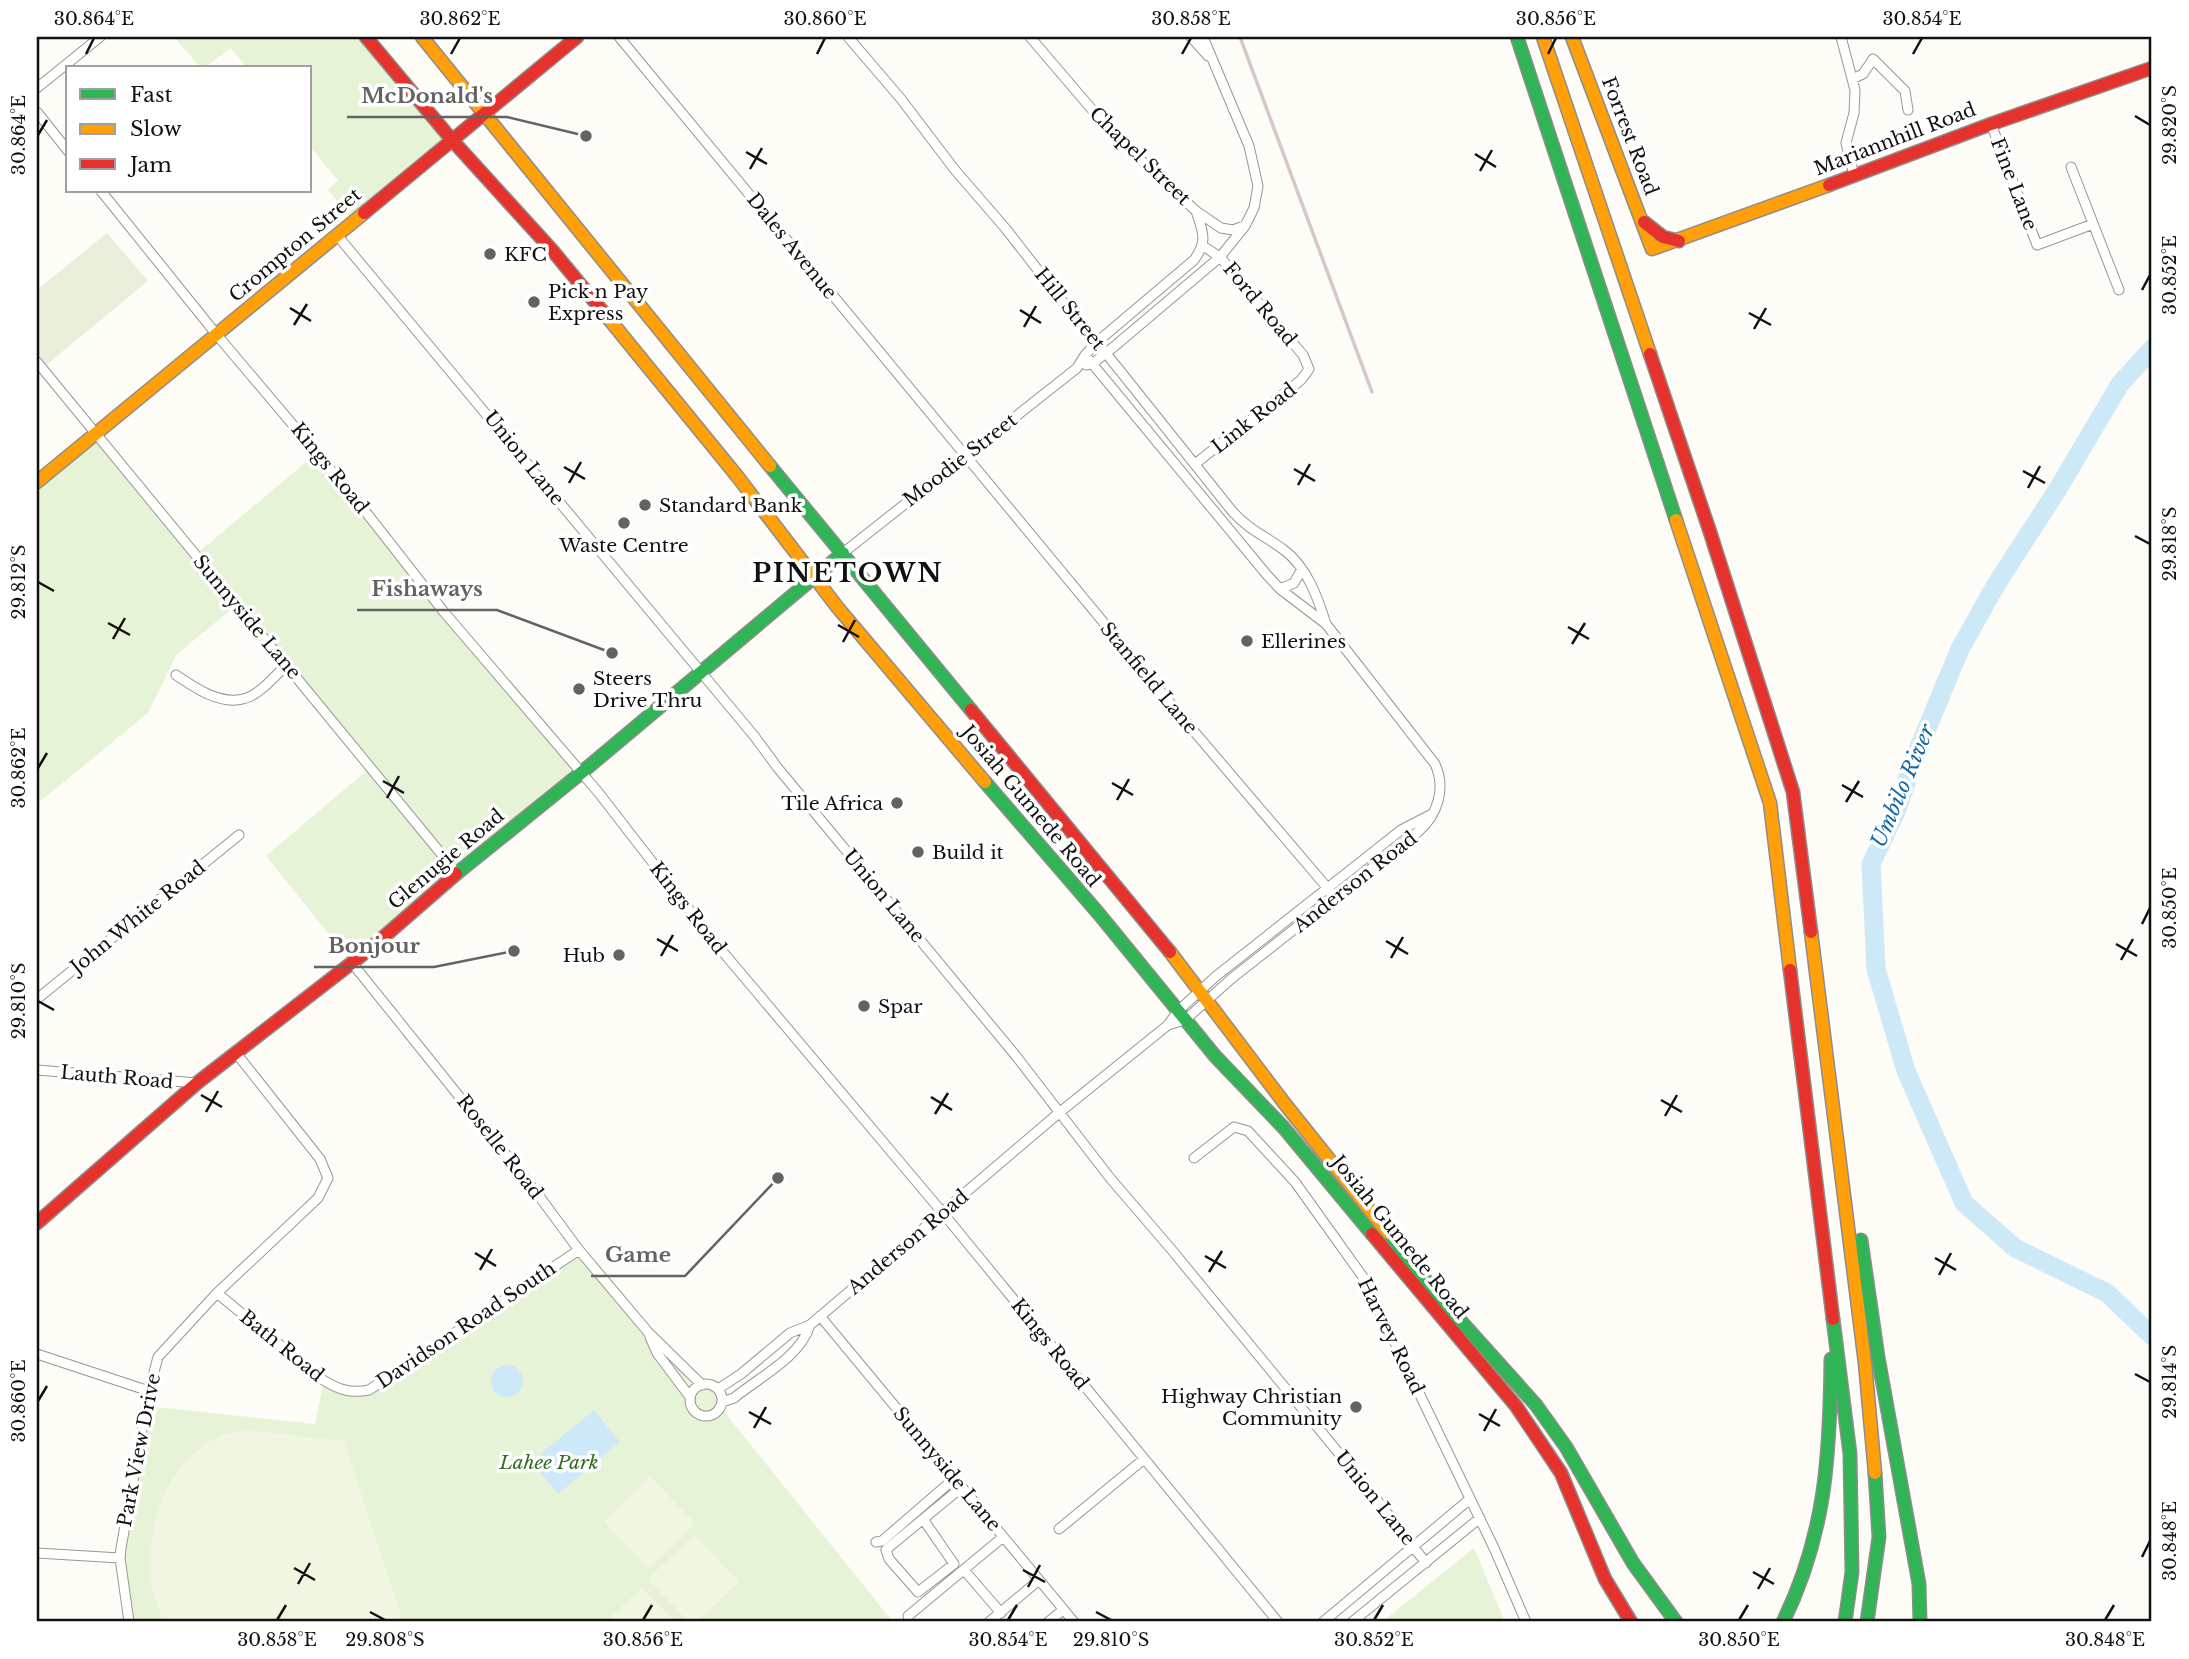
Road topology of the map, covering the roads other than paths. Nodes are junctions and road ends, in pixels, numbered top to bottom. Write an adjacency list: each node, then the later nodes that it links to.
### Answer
1 (100, 37): 17 (street)
2 (366, 37): 22 (main road, Josiah Gumede Road)
3 (422, 37): 20 (main road, Josiah Gumede Road)
4 (577, 37): 20 (main road, Crompton Street)
5 (619, 37): 46 (street, Dales Avenue)
6 (848, 37): 38 (street, Hill Street)
7 (1030, 37): 27 (street, Chapel Street)
8 (1191, 37): 14 (street)
9 (1203, 37): 14 (street)
10 (1517, 37): 70 (main road)
11 (1543, 37): 73 (main road)
12 (1572, 37): 28 (main road, Forrest Road)
13 (1841, 37): 16 (street)
14 (1212, 60): 30 (street, Moodie Street)
15 (2151, 72): 21 (main road, Mariannhill Road)
16 (1852, 79): 18 (street); 25 (street)
17 (37, 89)
18 (1908, 110)
19 (37, 112): 23 (street)
20 (484, 114): 22 (main road, Crompton Street); 49 (main road, Josiah Gumede Road)
21 (1990, 124): 25 (main road, Mariannhill Road); 29 (street, Fine Lane)
22 (452, 140): 31 (main road, Crompton Street); 51 (main road, Josiah Gumede Road)
23 (66, 148)
24 (2071, 167): 29 (street)
25 (1854, 176): 32 (main road, Mariannhill Road)
26 (102, 192): 37 (street, Kings Road)
27 (1196, 211): 30 (street, Chapel Street); 33 (street, Chapel Street)
28 (1641, 219): 32 (main road); 34 (main road, Forrest Road)
29 (2093, 225): 36 (street)
30 (1245, 226): 35 (street, Moodie Street)
31 (337, 234): 37 (main road, Crompton Street); 55 (street, Union Lane)
32 (1679, 241): 34 (main road, Mariannhill Road)
33 (1203, 246): 35 (street, Ford Road); 38 (street, Moodie Street)
34 (1652, 249)
35 (1220, 257): 39 (street, Moodie Street); 44 (street, Ford Road)
36 (2119, 290)
37 (216, 335): 45 (main road, Crompton Street); 57 (street, Kings Road)
38 (1097, 342): 39 (street, Hill Street); 40 (street, Moodie Street)
39 (1105, 353): 42 (street, Moodie Street); 47 (street, Hill Street)
40 (1085, 355): 42 (street, Hill Street); 43 (street, Moodie Street)
41 (37, 362): 45 (street, Sunnyside Lane)
42 (1092, 364): 43 (street, Moodie Street); 52 (street, Hill Street)
43 (1077, 368): 46 (street, Moodie Street)
44 (1309, 369): 47 (street, Link Road)
45 (96, 434): 48 (main road, Crompton Street); 54 (street, Sunnyside Lane)
46 (966, 456): 49 (street, Moodie Street); 61 (street, Stanfield Lane)
47 (1195, 464): 50 (street, Hill Street)
48 (37, 482)
49 (843, 553): 51 (main road, Glenugie Road); 64 (main road, Josiah Gumede Road)
50 (1302, 569): 52 (street); 53 (street, Hill Street)
51 (814, 578): 55 (main road, Glenugie Road); 67 (main road, Josiah Gumede Road)
52 (1280, 589): 53 (street, Hill Street)
53 (1326, 624): 58 (street, Hill Street)
54 (287, 664): 56 (street); 60 (street, Sunnyside Lane)
55 (701, 672): 57 (main road, Glenugie Road); 72 (street, Union Lane)
56 (176, 675)
57 (581, 773): 60 (main road, Glenugie Road); 75 (street, Kings Road)
58 (1433, 813): 61 (street, Anderson Road); 62 (street, Anderson Road)
59 (239, 835): 65 (street, John White Road)
60 (457, 873): 63 (main road, Glenugie Road)
61 (1329, 887): 62 (street, Stanfield Lane); 64 (street, Anderson Road)
62 (1336, 898): 66 (street, Anderson Road)
63 (352, 963): 68 (main road, Glenugie Road); 77 (street, Roselle Road)
64 (1200, 989): 66 (main road, Josiah Gumede Road); 67 (street, Anderson Road)
65 (37, 999)
66 (1209, 1001): 67 (street, Anderson Road); 116 (main road, Josiah Gumede Road)
67 (1182, 1015): 72 (street, Anderson Road); 115 (main road, Josiah Gumede Road)
68 (236, 1053): 71 (main road, Glenugie Road); 78 (street, Park View Drive)
69 (37, 1070): 71 (street, Lauth Road)
70 (1804, 1072): 117 (main road); 118 (main road)
71 (197, 1083): 76 (main road, Glenugie Road)
72 (1060, 1112): 75 (street, Anderson Road); 98 (street, Union Lane)
73 (1838, 1142): 119 (main road); 120 (main road)
74 (1194, 1158): 92 (street, Harvey Road)
75 (942, 1212): 79 (street, Anderson Road); 89 (street, Kings Road)
76 (37, 1223)
77 (579, 1250): 81 (street, Roselle Road); 86 (street, Davidson Road South)
78 (217, 1293): 85 (street, Park View Drive); 86 (street, Bath Road)
79 (820, 1316): 80 (street, Anderson Road); 90 (street, Sunnyside Lane)
80 (810, 1325): 84 (street, Anderson Road); 88 (street, Anderson Road)
81 (648, 1332): 83 (street, Roselle Road); 87 (street, Roselle Road)
82 (37, 1354): 85 (street)
83 (702, 1385): 84 (street); 87 (street)
84 (718, 1389): 88 (street)
85 (149, 1391): 100 (street, Park View Drive)
86 (351, 1392)
87 (691, 1397): 88 (street)
88 (722, 1402)
89 (1144, 1459): 95 (street); 111 (street, Kings Road)
90 (955, 1478): 91 (street, Sunnyside Lane); 97 (street)
91 (962, 1487): 94 (street); 96 (street, Sunnyside Lane)
92 (1470, 1499): 93 (street, Harvey Road); 98 (street)
93 (1480, 1518): 101 (street); 114 (street, Harvey Road)
94 (923, 1519): 94 (street)
95 (1059, 1529)
96 (1003, 1537): 102 (street); 103 (street, Sunnyside Lane)
97 (876, 1542)
98 (1414, 1546): 101 (street, Union Lane); 112 (street)
99 (37, 1553): 100 (street)
100 (120, 1558): 107 (street, Park View Drive)
101 (1426, 1563): 113 (street)
102 (964, 1570): 105 (street); 106 (street)
103 (1039, 1580): 104 (street, Sunnyside Lane); 105 (street)
104 (1063, 1610): 109 (street); 110 (street, Sunnyside Lane)
105 (1001, 1613): 108 (street)
106 (908, 1616)
107 (129, 1622)
108 (989, 1622)
109 (1048, 1622)
110 (1074, 1622)
111 (1279, 1622)
112 (1323, 1622)
113 (1352, 1622)
114 (1526, 1622)
115 (1631, 1622)
116 (1676, 1622)
117 (1783, 1622)
118 (1845, 1622)
119 (1867, 1622)
120 (1920, 1622)

